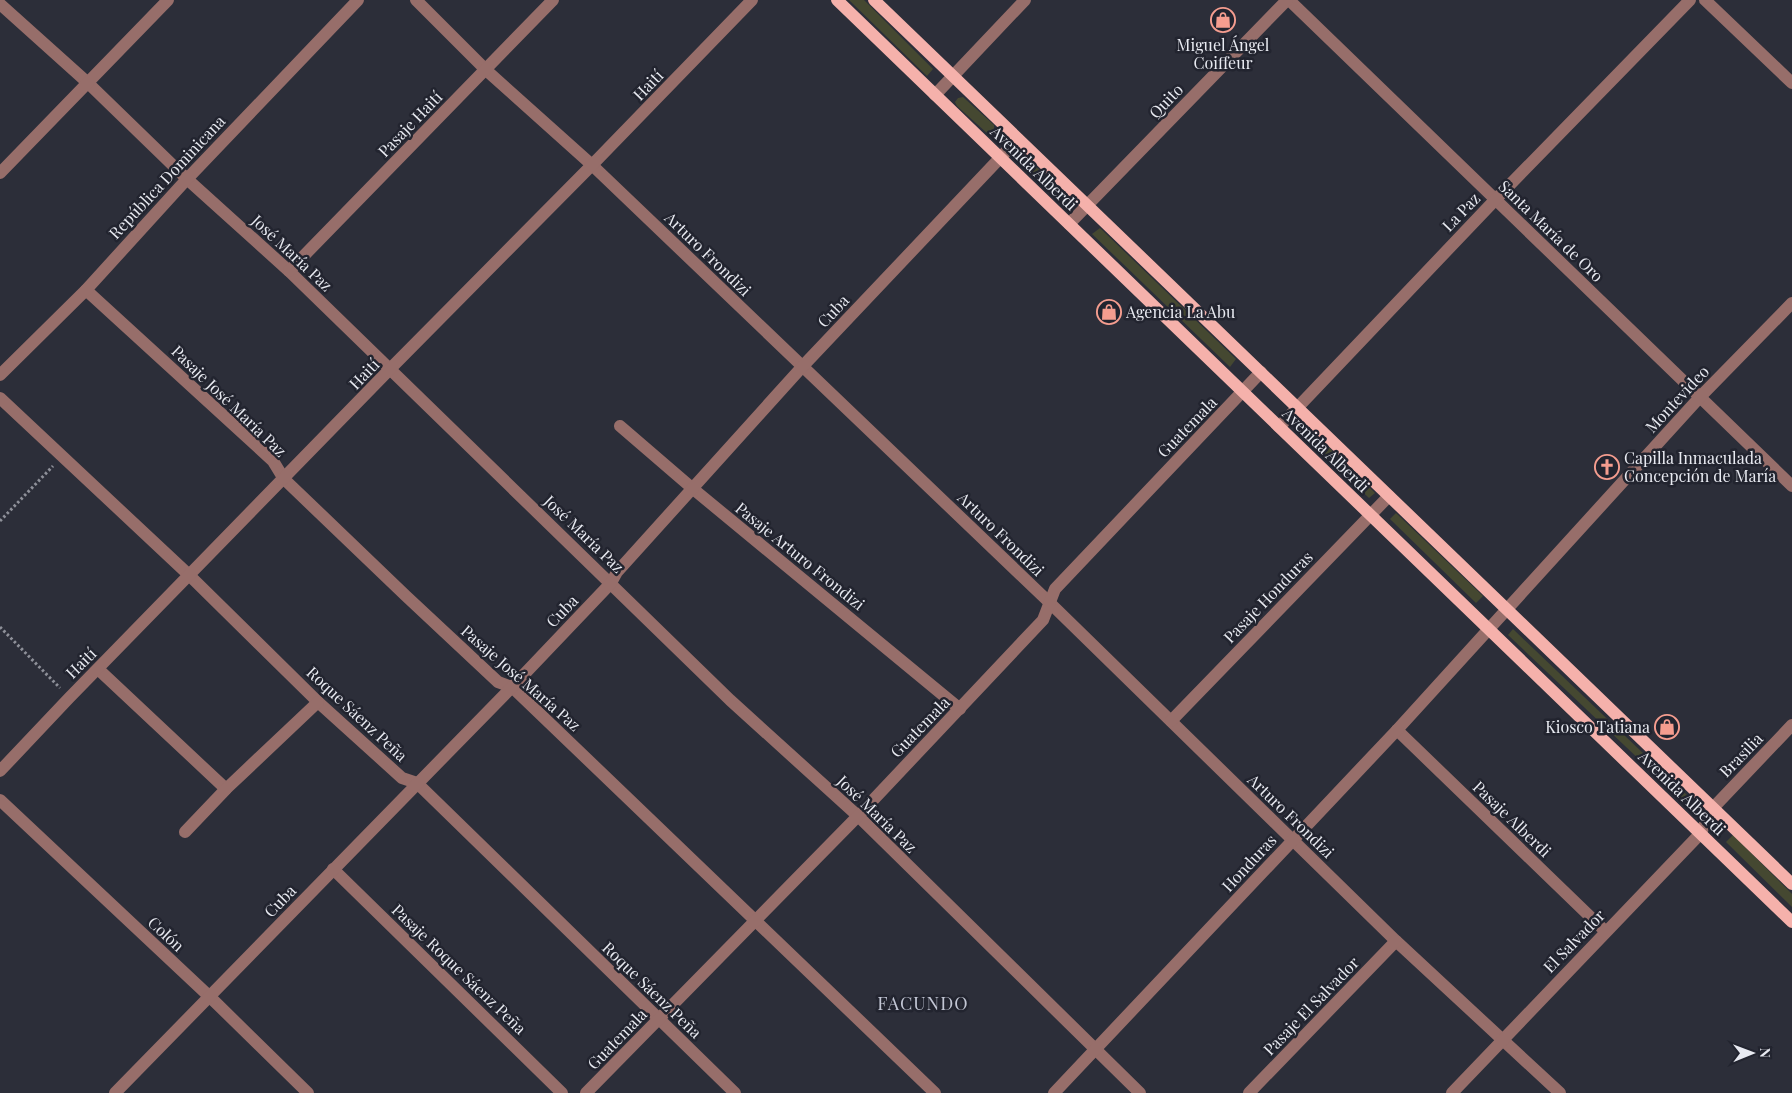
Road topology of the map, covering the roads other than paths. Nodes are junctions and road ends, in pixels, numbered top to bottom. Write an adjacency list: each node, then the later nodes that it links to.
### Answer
1 (168, 0): 15 (street)
2 (358, 0): 22 (street, República Dominicana)
3 (416, 0): 13 (street, Arturo Frondizi)
4 (553, 0): 13 (street, Pasaje Haití)
5 (752, 0): 20 (street, Haití)
6 (837, 0): 17 (main road, Avenida Alberdi)
7 (874, 0): 14 (main road, Avenida Alberdi)
8 (1025, 0): 14 (street)
9 (1288, 0): 23 (street, Santa María de Oro); 24 (street, Quito)
10 (1690, 0): 23 (street, La Paz)
11 (1705, 0): 16 (street)
12 (0, 4): 15 (street, José María Paz)
13 (486, 70): 20 (street, Arturo Frondizi); 26 (street, Pasaje Haití)
14 (953, 76): 17 (street); 18 (main road, Avenida Alberdi)
15 (88, 83): 21 (street); 22 (street, José María Paz)
16 (1792, 83)
17 (935, 95): 19 (main road, Avenida Alberdi)
18 (1018, 139): 19 (street, Cuba); 24 (main road, Avenida Alberdi)
19 (1000, 158): 25 (main road, Avenida Alberdi); 29 (street, Cuba)
20 (592, 165): 29 (street, Arturo Frondizi); 30 (street, Haití)
21 (0, 173)
22 (187, 179): 26 (street, José María Paz); 27 (street, República Dominicana)
23 (1495, 200): 34 (street, Santa María de Oro); 36 (street, La Paz)
24 (1087, 205): 25 (street, Quito); 31 (main road, Avenida Alberdi)
25 (1069, 224): 33 (main road, Avenida Alberdi)
26 (289, 271): 30 (street, José María Paz)
27 (86, 290): 32 (street, República Dominicana); 39 (street, Pasaje José María Paz)
28 (1792, 303): 34 (street, Montevideo)
29 (802, 367): 41 (street, Cuba); 46 (street, Arturo Frondizi)
30 (390, 369): 39 (street, Haití); 45 (street, José María Paz)
31 (1261, 372): 33 (street, Guatemala); 36 (main road, Avenida Alberdi)
32 (0, 376)
33 (1243, 392): 38 (main road, Avenida Alberdi); 46 (street, Guatemala)
34 (1700, 397): 40 (street, Santa María de Oro); 47 (street, Montevideo)
35 (0, 398): 44 (street, Roque Sáenz Peña)
36 (1297, 407): 38 (street, La Paz); 42 (main road, Avenida Alberdi)
37 (620, 426): 41 (street, Pasaje Arturo Frondizi)
38 (1278, 427): 43 (main road, Avenida Alberdi)
39 (284, 479): 44 (street, Haití); 50 (street, Pasaje José María Paz)
40 (1792, 486)
41 (692, 488): 45 (street, Cuba); 52 (street, Pasaje Arturo Frondizi)
42 (1389, 496): 43 (street, Pasaje Honduras); 47 (main road, Avenida Alberdi)
43 (1370, 514): 48 (main road, Avenida Alberdi); 53 (street, Pasaje Honduras)
44 (189, 575): 49 (street, Haití); 51 (street, Roque Sáenz Peña)
45 (611, 583): 50 (street, Cuba); 61 (street, José María Paz)
46 (1050, 603): 52 (street, Guatemala); 53 (street, Arturo Frondizi)
47 (1506, 609): 48 (street, Honduras); 60 (main road, Avenida Alberdi)
48 (1488, 629): 55 (street, Honduras); 63 (main road, Avenida Alberdi)
49 (98, 669): 56 (street, Haití); 58 (street)
50 (512, 687): 57 (street, Cuba); 67 (street, Pasaje José María Paz)
51 (318, 702): 57 (street, Roque Sáenz Peña); 58 (street)
52 (960, 709): 61 (street, Guatemala)
53 (1171, 721): 64 (street, Arturo Frondizi)
54 (1792, 725): 60 (street, Brasilia)
55 (1396, 730): 64 (street, Honduras); 69 (street, Pasaje Alberdi)
56 (0, 771)
57 (416, 783): 65 (street, Cuba); 72 (street, Roque Sáenz Peña)
58 (226, 789): 62 (street)
59 (0, 800): 71 (street, Colón)
60 (1713, 808): 63 (street, El Salvador); 66 (main road, Avenida Alberdi)
61 (858, 816): 67 (street, Guatemala); 74 (street, José María Paz)
62 (184, 832)
63 (1700, 834): 68 (main road, Avenida Alberdi); 69 (street, El Salvador)
64 (1292, 840): 70 (street, Arturo Frondizi); 74 (street, Honduras)
65 (333, 869): 71 (street, Cuba); 77 (street, Pasaje Roque Sáenz Peña)
66 (1792, 884)
67 (756, 920): 72 (street, Guatemala); 80 (street, Pasaje José María Paz)
68 (1792, 922)
69 (1606, 932): 73 (street, El Salvador)
70 (1396, 941): 73 (street, Arturo Frondizi); 83 (street, Pasaje El Salvador)
71 (210, 997): 75 (street, Cuba); 76 (street, Colón)
72 (659, 1019): 78 (street, Guatemala); 79 (street, Roque Sáenz Peña)
73 (1503, 1039): 84 (street, El Salvador); 85 (street, Arturo Frondizi)
74 (1095, 1051): 81 (street, Honduras); 82 (street, José María Paz)
75 (116, 1093)
76 (308, 1093)
77 (562, 1093)
78 (586, 1093)
79 (735, 1093)
80 (935, 1093)
81 (1054, 1093)
82 (1140, 1093)
83 (1249, 1093)
84 (1452, 1093)
85 (1560, 1093)

